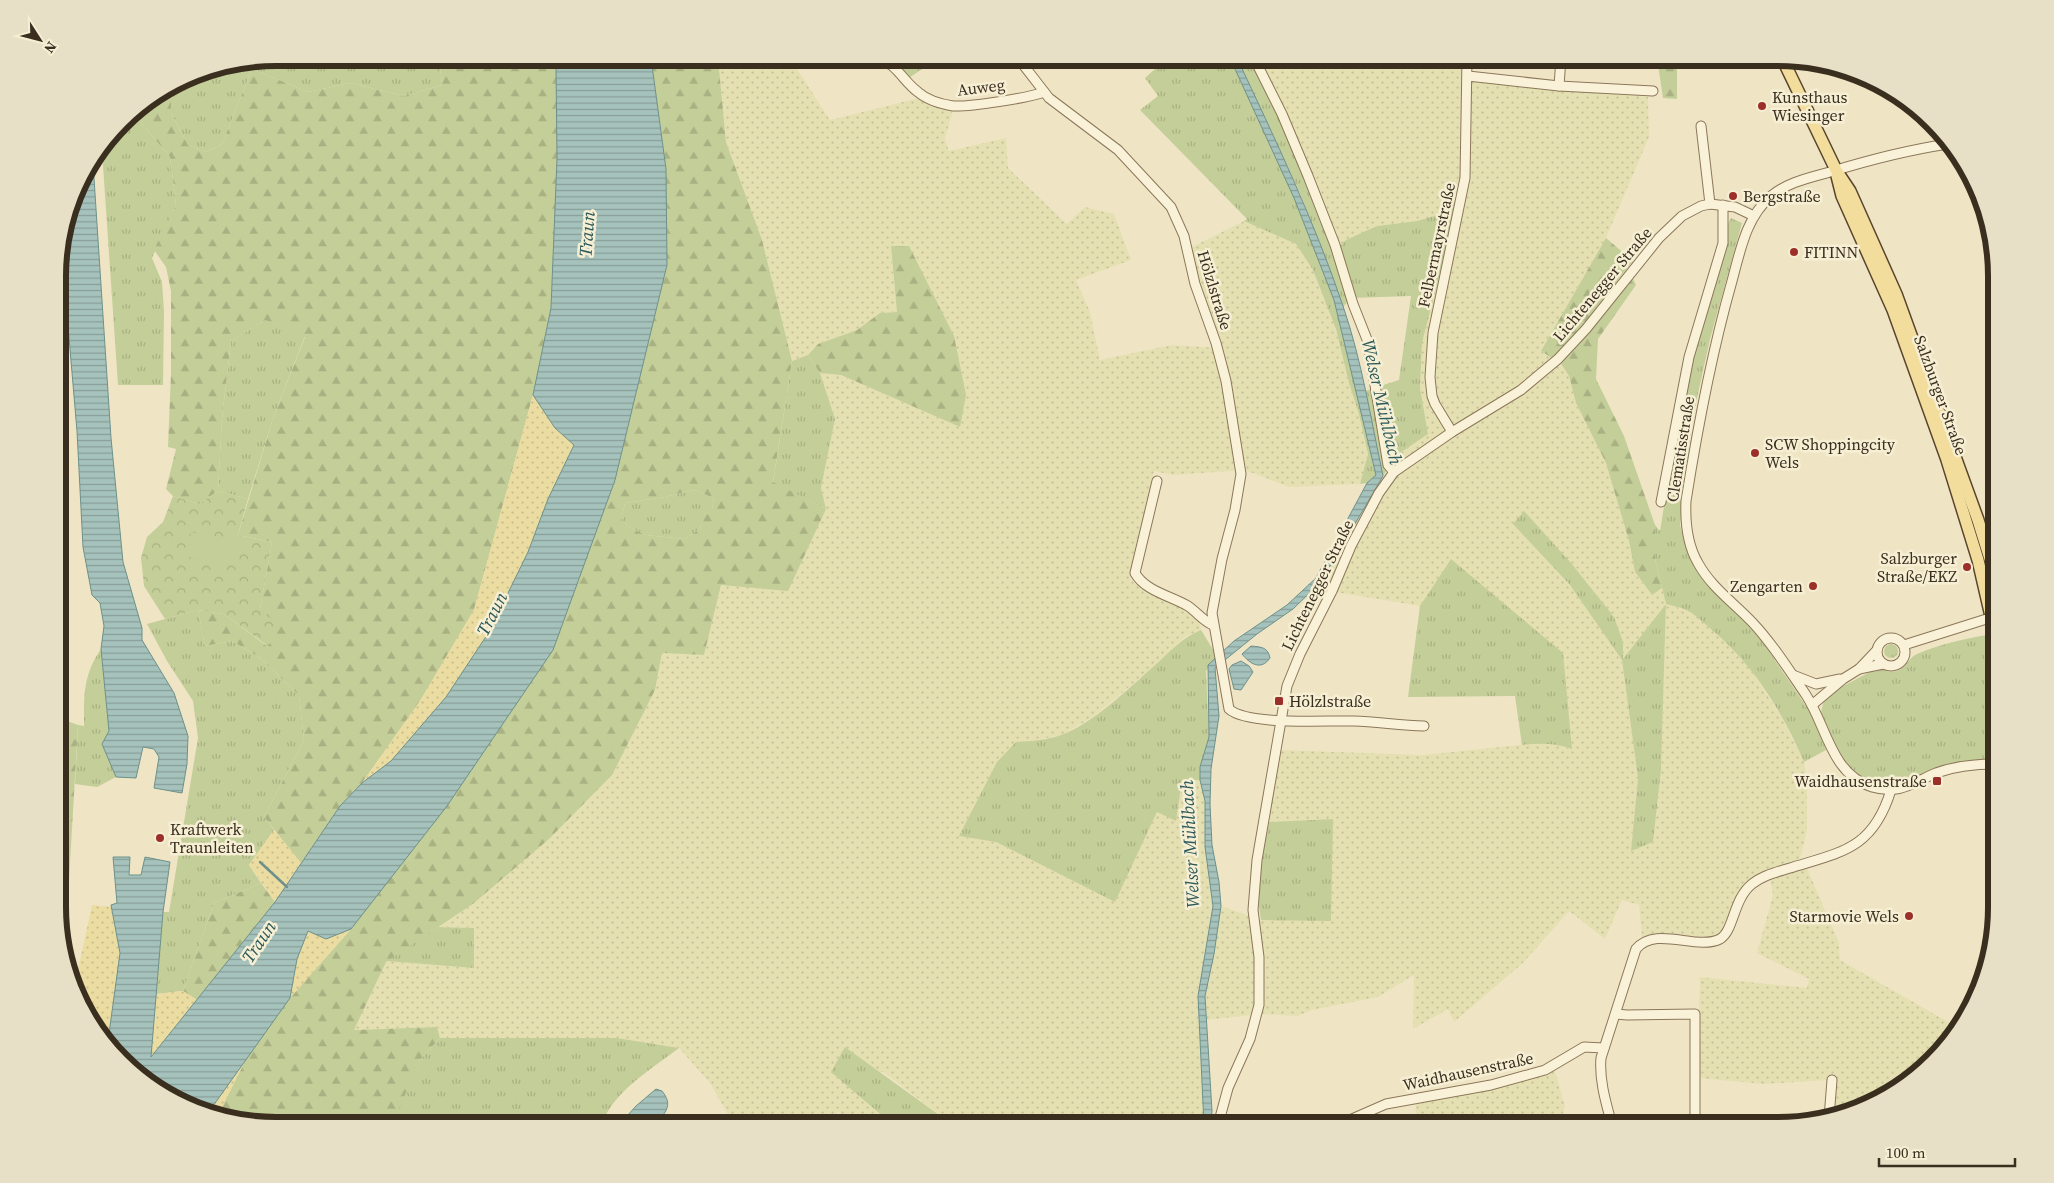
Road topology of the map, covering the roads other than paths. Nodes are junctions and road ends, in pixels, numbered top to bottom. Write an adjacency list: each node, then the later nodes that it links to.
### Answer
1 (893, 66): 10 (street, Auweg)
2 (1024, 66): 10 (street, Hölzlstraße)
3 (1258, 66): 18 (street)
4 (1467, 66): 7 (street, Felbermayrstraße)
5 (1560, 66): 8 (street)
6 (1786, 67): 13 (main road, Salzburger Straße)
7 (1468, 76): 8 (street); 17 (street, Felbermayrstraße)
8 (1559, 86): 9 (street)
9 (1653, 91)
10 (1044, 92): 24 (street, Hölzlstraße)
11 (1701, 126): 14 (street)
12 (1942, 145): 13 (street)
13 (1836, 170): 16 (street); 21 (main road, Salzburger Straße); 22 (main road, Salzburger Straße)
14 (1710, 204): 15 (street, Lichtenegger Straße); 17 (street, Lichtenegger Straße)
15 (1723, 205): 16 (street, Lichtenegger Straße); 20 (street)
16 (1754, 216): 29 (street, Clematisstraße)
17 (1452, 432): 18 (street, Lichtenegger Straße)
18 (1394, 472): 34 (street, Lichtenegger Straße)
19 (1157, 481): 24 (street)
20 (1661, 502)
21 (1988, 552)
22 (1988, 598)
23 (1988, 619): 25 (street)
24 (1213, 624): 34 (street, Hölzlstraße)
25 (1904, 645): 26 (street); 27 (street)
26 (1877, 650): 27 (street); 28 (street)
27 (1883, 664): 28 (street)
28 (1859, 669): 30 (street)
29 (1792, 675): 31 (street); 32 (street, Clematisstraße)
30 (1843, 679): 31 (street); 33 (street)
31 (1816, 684): 32 (street)
32 (1807, 696): 33 (street, Clematisstraße)
33 (1812, 705): 37 (street, Clematisstraße)
34 (1280, 720): 35 (street); 42 (street, Lichtenegger Straße)
35 (1424, 726)
36 (1988, 765): 37 (street)
37 (1891, 790): 38 (street)
38 (1616, 1014): 39 (street); 45 (street)
39 (1604, 1048): 43 (street, Waidhausenstraße); 44 (street)
40 (1832, 1080): 41 (street)
41 (1830, 1111)
42 (1220, 1117)
43 (1356, 1117)
44 (1610, 1117)
45 (1695, 1117)

